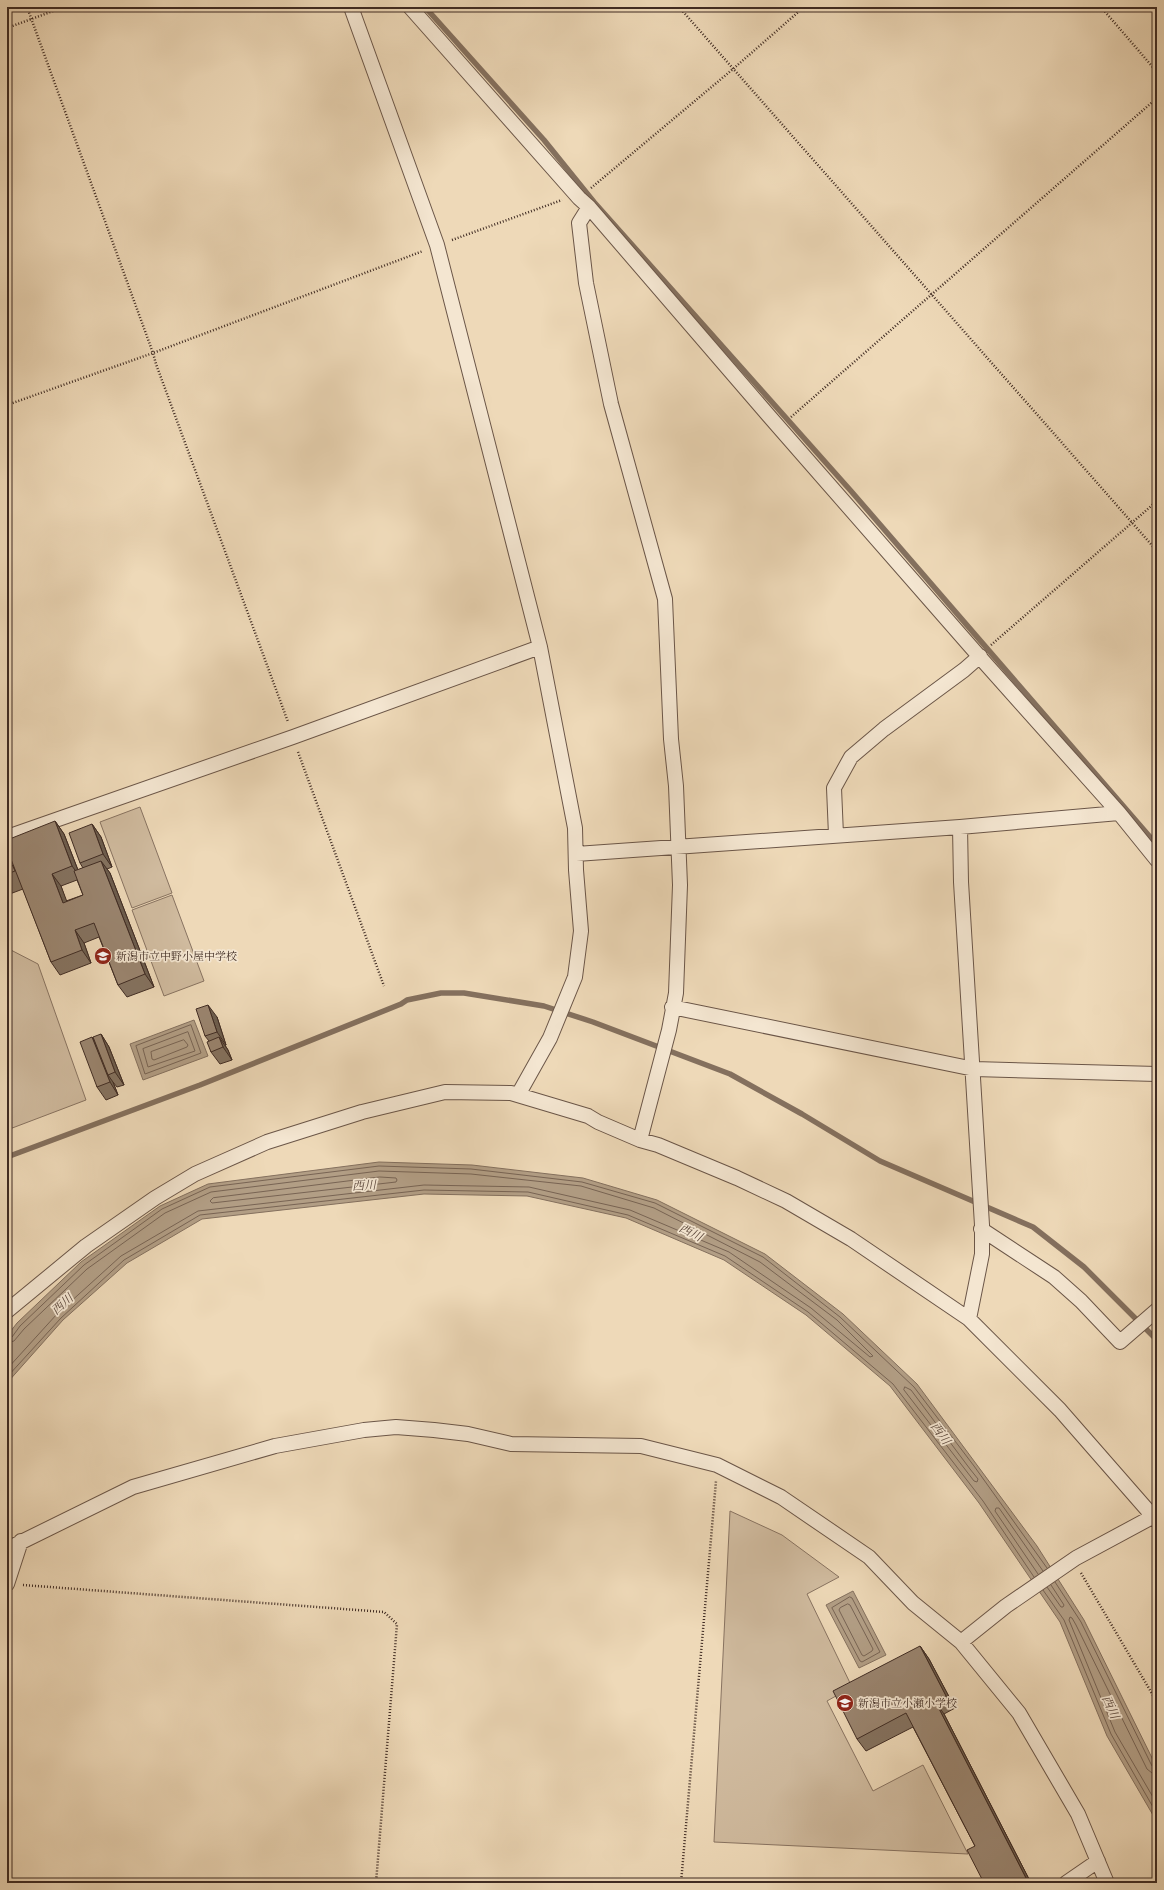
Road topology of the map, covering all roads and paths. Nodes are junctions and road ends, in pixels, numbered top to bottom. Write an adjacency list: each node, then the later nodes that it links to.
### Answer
1 (27, 7): 8 (path)
2 (64, 7): 8 (path)
3 (351, 7): 14 (street)
4 (410, 7): 13 (street)
5 (679, 7): 10 (path)
6 (804, 7): 10 (path)
7 (1101, 7): 11 (path)
8 (32, 19): 9 (path); 16 (path)
9 (7, 28)
10 (733, 69): 13 (path); 15 (path)
11 (1157, 72)
12 (1157, 98): 15 (path)
13 (584, 203): 14 (path); 18 (street); 29 (street)
14 (437, 245): 16 (path); 22 (street)
15 (932, 295): 18 (path); 20 (path)
16 (153, 353): 17 (path); 24 (path)
17 (7, 405)
18 (778, 427): 23 (street)
19 (1157, 501): 20 (path)
20 (1132, 523): 21 (path); 23 (path)
21 (1157, 551)
22 (540, 647): 24 (street); 30 (street)
23 (980, 656): 25 (street); 27 (street)
24 (293, 737): 28 (street); 32 (path)
25 (1119, 813): 26 (street); 31 (street)
26 (960, 827): 27 (street); 34 (street)
27 (836, 835): 29 (street)
28 (7, 837)
29 (678, 846): 30 (street); 33 (street)
30 (576, 854): 36 (street)
31 (1157, 860)
32 (384, 986)
33 (672, 1007): 34 (street); 37 (street)
34 (974, 1069): 35 (street); 38 (street)
35 (1157, 1074)
36 (518, 1095): 37 (street); 40 (street)
37 (640, 1140): 41 (street)
38 (981, 1229): 39 (street); 41 (street)
39 (1157, 1310)
40 (7, 1311)
41 (969, 1319): 43 (street)
42 (717, 1465): 44 (street); 48 (street); 52 (path)
43 (1155, 1518): 46 (street)
44 (21, 1541): 45 (street); 47 (street)
45 (7, 1549)
46 (1071, 1562): 48 (street); 49 (path)
47 (7, 1584): 51 (path)
48 (961, 1642): 50 (street)
49 (1157, 1702)
50 (1098, 1861): 53 (street); 54 (street)
51 (376, 1883)
52 (682, 1883)
53 (1066, 1883)
54 (1107, 1883)

